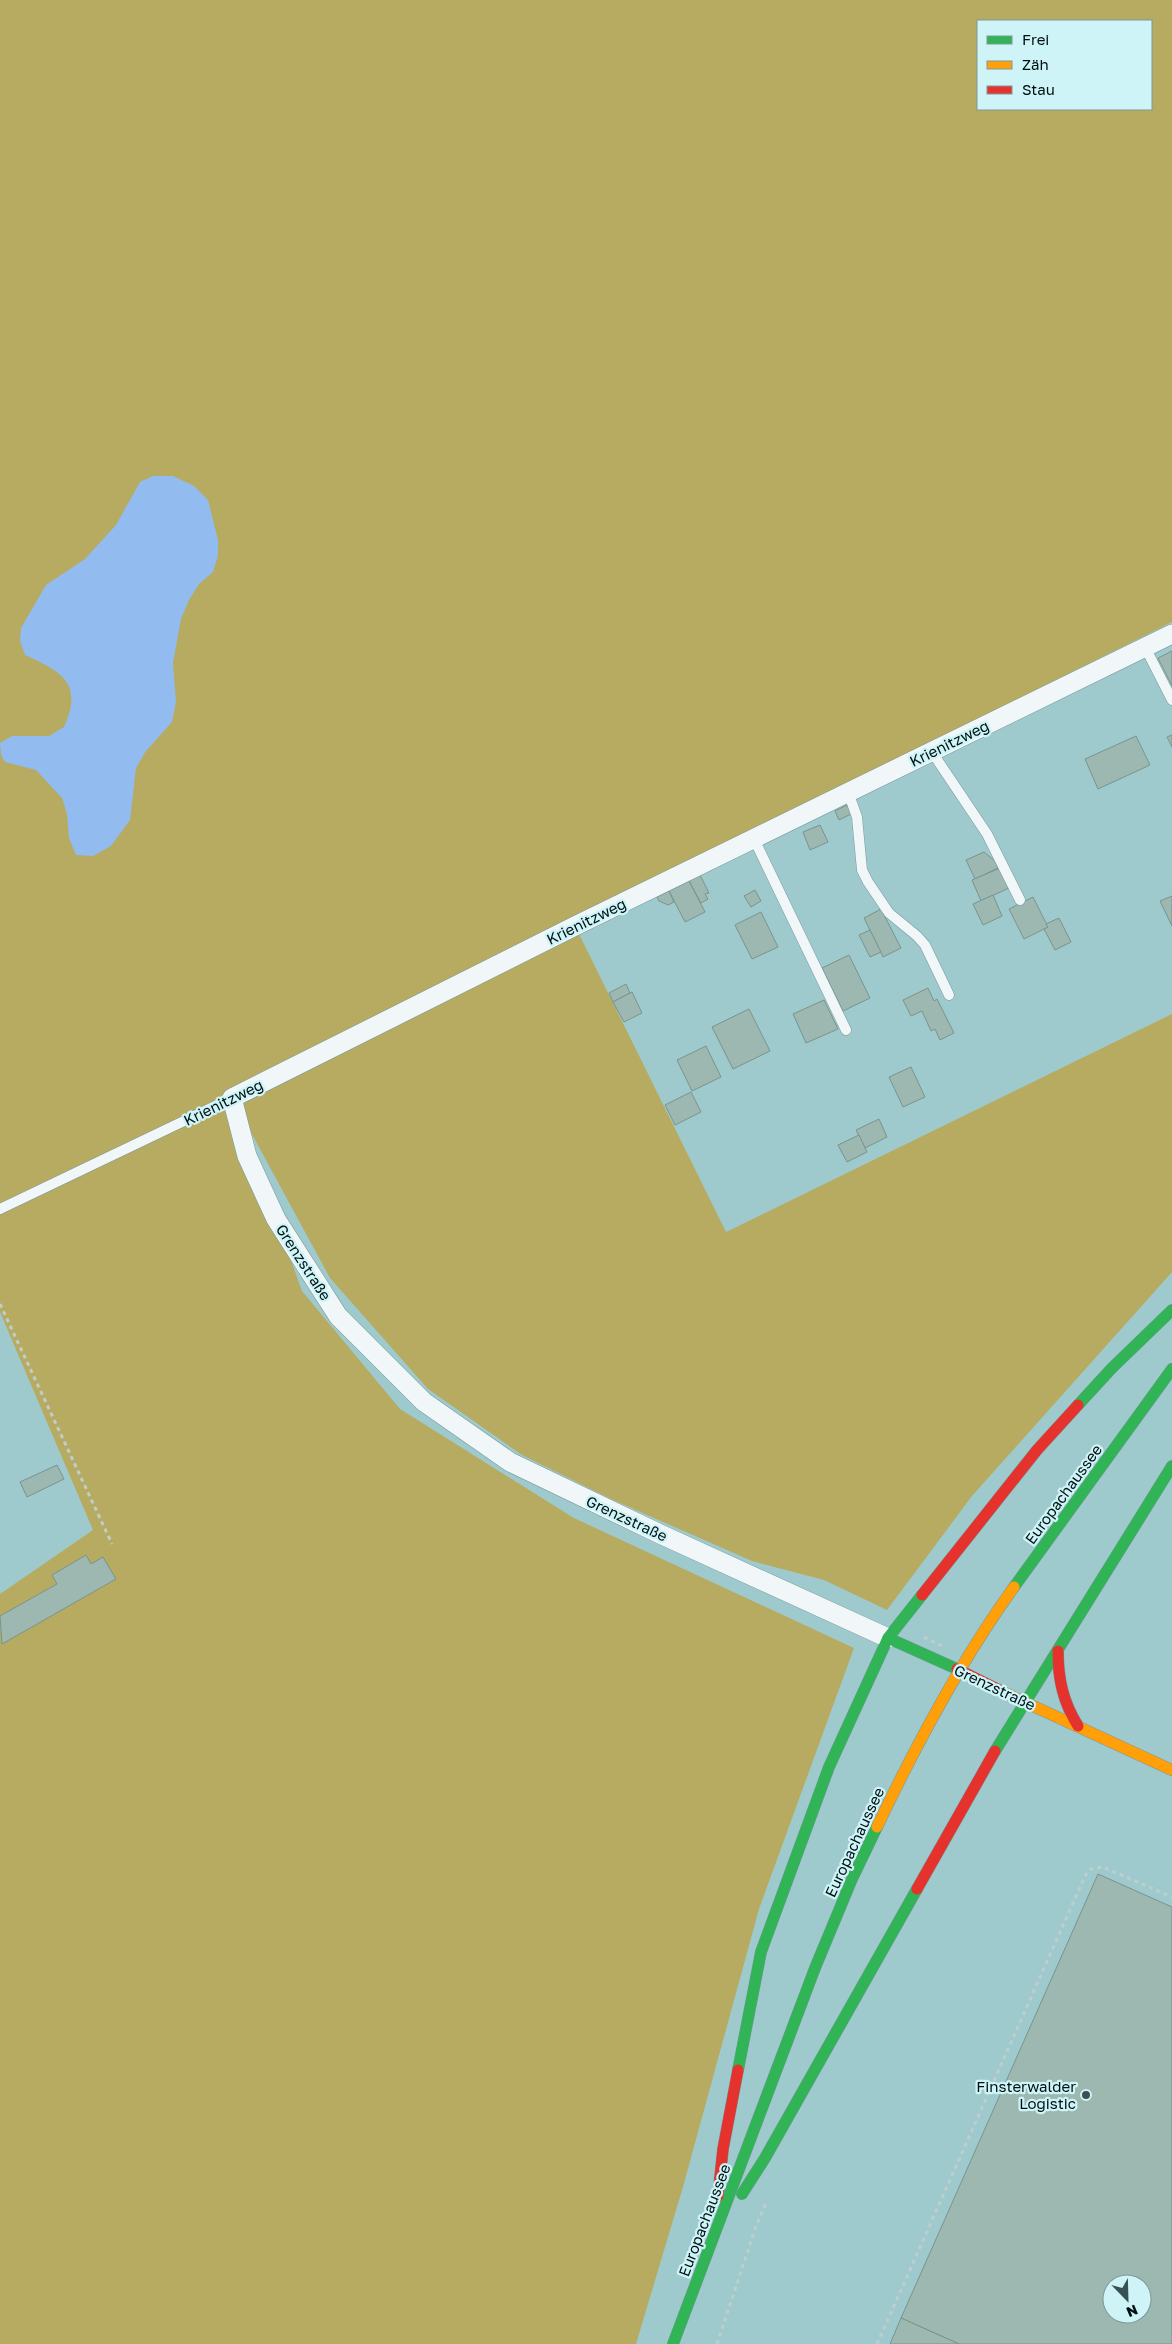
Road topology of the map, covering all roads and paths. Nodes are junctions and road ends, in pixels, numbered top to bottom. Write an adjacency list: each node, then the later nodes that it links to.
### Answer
1 (1172, 634): 2 (street, Krienitzweg)
2 (1144, 647): 3 (lane); 4 (street, Krienitzweg)
3 (1172, 700)
4 (932, 752): 5 (street, Krienitzweg); 7 (lane)
5 (848, 792): 6 (street, Krienitzweg); 8 (lane)
6 (754, 838): 9 (lane); 10 (street, Krienitzweg)
7 (1020, 900)
8 (949, 995)
9 (846, 1030)
10 (232, 1098): 11 (lane, Krienitzweg); 19 (street, Grenzstraße)
11 (0, 1209)
12 (0, 1304): 18 (path)
13 (1172, 1310): 19 (main road)
14 (1172, 1369): 16 (main road, Europachaussee)
15 (1172, 1378): 16 (main road, Europachaussee)
16 (1151, 1400): 25 (main road, Europachaussee)
17 (1172, 1466): 20 (main road)
18 (112, 1544)
19 (888, 1638): 21 (main road, Grenzstraße, bridge); 25 (main road)
20 (1058, 1651): 21 (main road); 22 (main road)
21 (1025, 1702): 22 (main road, Grenzstraße); 25 (main road)
22 (1078, 1726): 23 (main road, Grenzstraße)
23 (1172, 1770)
24 (1172, 1898): 27 (path)
25 (714, 2237): 26 (main road, Europachaussee)
26 (673, 2344)
27 (877, 2344)

